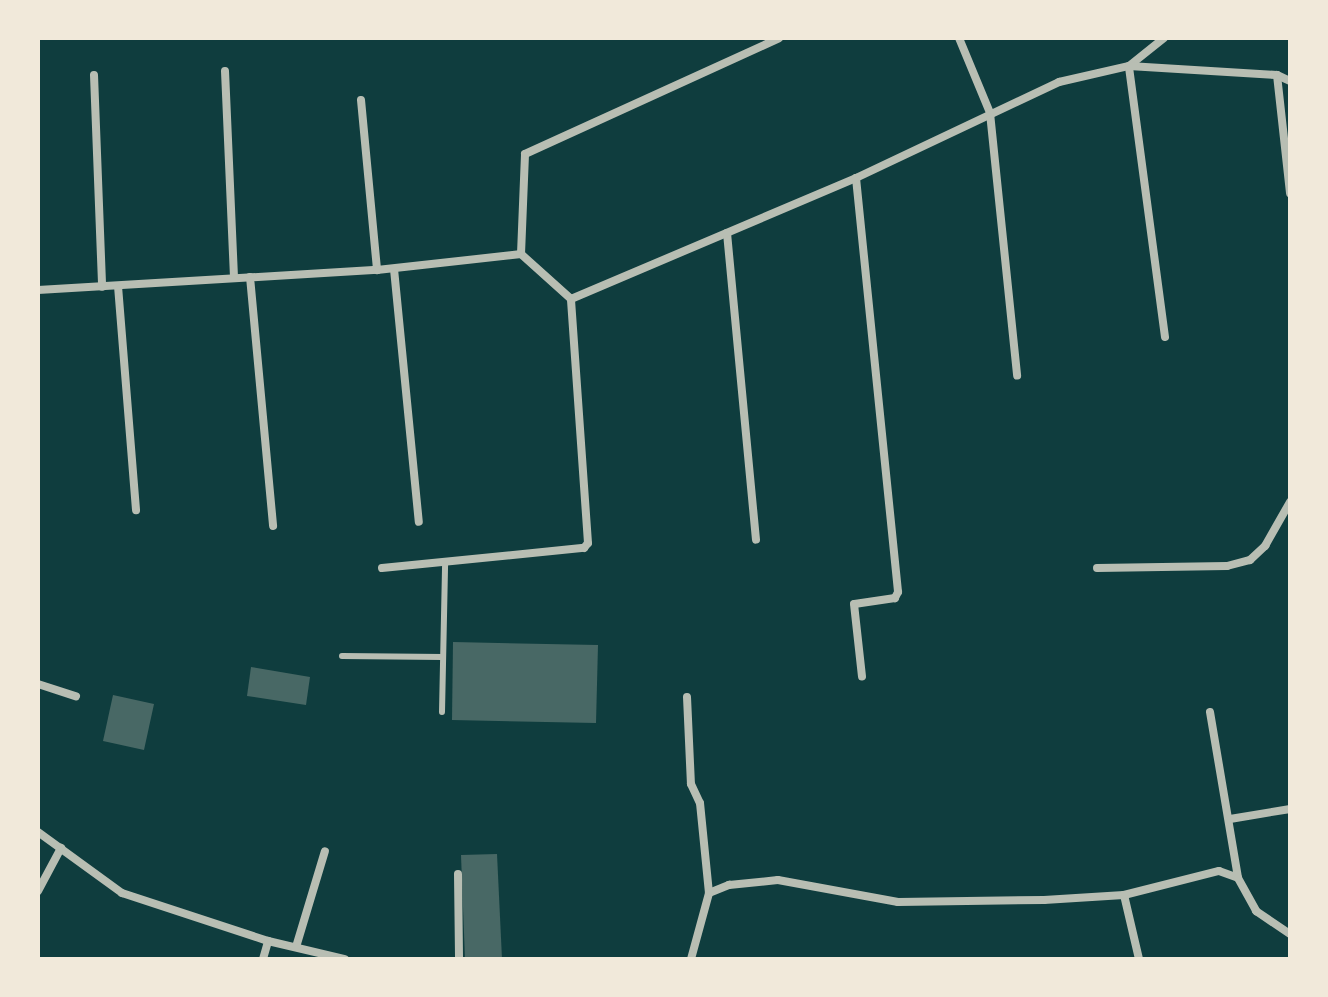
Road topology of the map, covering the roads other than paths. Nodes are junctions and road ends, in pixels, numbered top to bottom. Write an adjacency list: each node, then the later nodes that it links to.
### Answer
1 (779, 38): 14 (street)
2 (959, 38): 10 (street)
3 (1164, 38): 4 (street)
4 (1129, 66): 7 (street); 10 (street); 23 (street)
5 (225, 71): 17 (street)
6 (94, 75): 20 (street)
7 (1277, 75): 8 (street); 12 (street)
8 (1290, 81)
9 (361, 100): 16 (street)
10 (990, 113): 11 (street); 24 (street)
11 (856, 178): 13 (street); 35 (street)
12 (1290, 193)
13 (727, 233): 22 (street); 29 (street)
14 (521, 254): 15 (street); 22 (street)
15 (394, 269): 16 (street); 27 (street)
16 (377, 270): 18 (street)
17 (234, 277): 18 (street); 19 (street)
18 (250, 277): 28 (street)
19 (118, 286): 20 (street); 26 (street)
20 (102, 287): 21 (street)
21 (38, 290)
22 (571, 299): 30 (street)
23 (1165, 337)
24 (1017, 376)
25 (1289, 506): 32 (street)
26 (136, 510)
27 (419, 522)
28 (273, 526)
29 (756, 540)
30 (445, 563): 31 (street); 34 (lane)
31 (382, 568)
32 (1097, 568)
33 (342, 656): 34 (lane)
34 (443, 657): 39 (lane)
35 (862, 677)
36 (38, 684): 37 (street)
37 (76, 696)
38 (687, 697): 49 (street)
39 (442, 712)
40 (1210, 712): 42 (street)
41 (1290, 809): 42 (street)
42 (1230, 819): 47 (street)
43 (38, 832): 44 (street)
44 (61, 848): 48 (street); 52 (street)
45 (325, 851): 53 (street)
46 (458, 874): 57 (street)
47 (1238, 878): 50 (street); 51 (street)
48 (38, 891)
49 (709, 893): 50 (street); 58 (street)
50 (1124, 895): 59 (street)
51 (1290, 934)
52 (268, 941): 53 (street); 54 (street)
53 (299, 948): 55 (street); 56 (street)
54 (263, 959)
55 (298, 959)
56 (345, 959)
57 (459, 959)
58 (691, 959)
59 (1139, 959)

